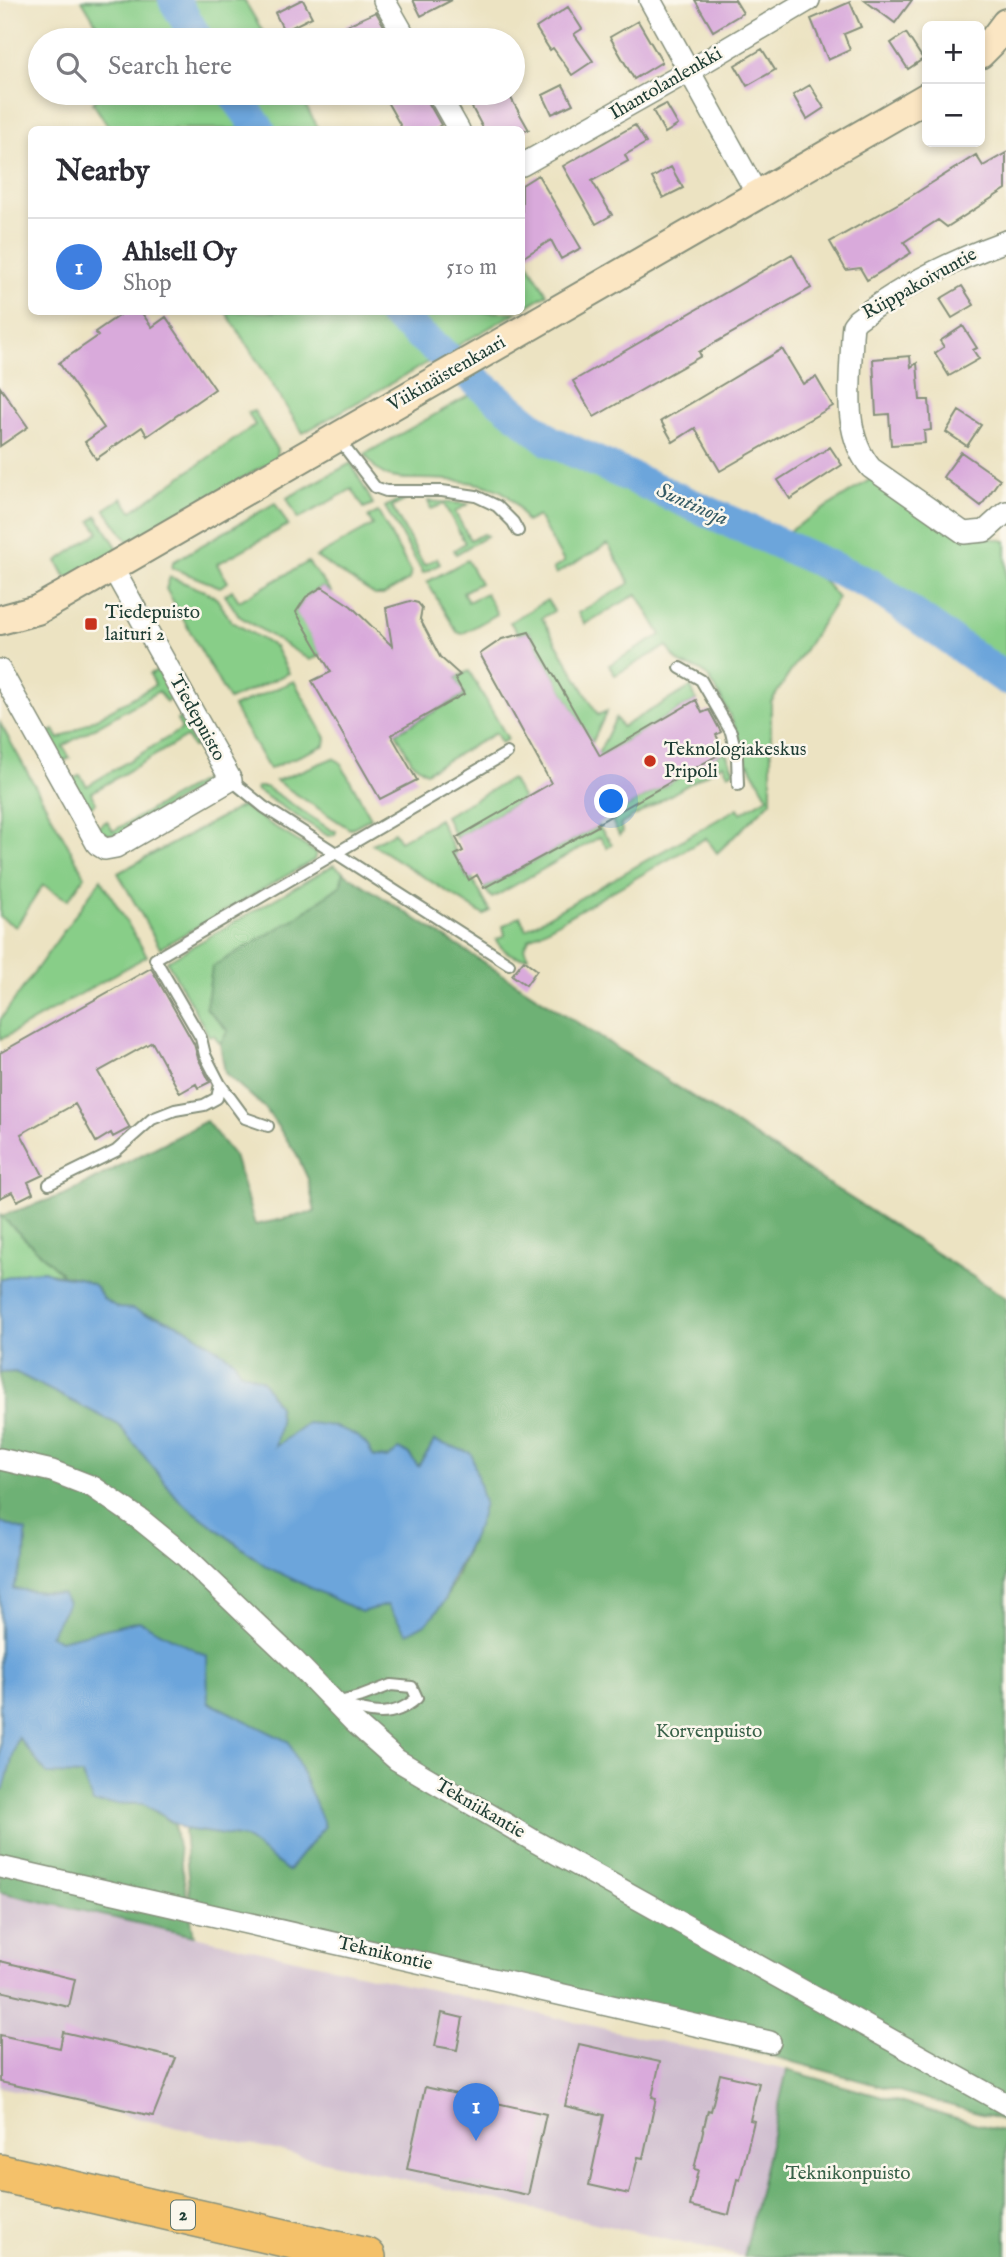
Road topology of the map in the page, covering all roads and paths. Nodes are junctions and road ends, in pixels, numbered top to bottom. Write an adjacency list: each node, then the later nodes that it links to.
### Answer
1 (384, 0): 5 (street)
2 (650, 0): 7 (street)
3 (809, 0): 7 (street, Ihantolanlenkki)
4 (1006, 23): 6 (street)
5 (400, 28)
6 (985, 49)
7 (690, 71): 11 (street, Ihantolanlenkki); 12 (street)
8 (922, 100): 12 (street, Viikinäistenkaari)
9 (445, 105): 10 (street)
10 (457, 126)
11 (525, 163)
12 (757, 194): 14 (street, Viikinäistenkaari)
13 (1006, 241): 15 (street, Riippakoivuntie)
14 (337, 438): 16 (lane); 17 (street, Viikinäistenkaari)
15 (1006, 512)
16 (518, 531)
17 (112, 567): 18 (street); 22 (street, Tiedepuisto)
18 (0, 620)
19 (680, 668): 23 (lane)
20 (0, 670): 22 (street, Tiedepuisto)
21 (507, 753): 24 (lane)
22 (231, 780): 24 (lane)
23 (738, 785)
24 (337, 853): 25 (lane); 26 (lane)
25 (509, 964)
26 (220, 1084): 27 (lane); 28 (lane)
27 (268, 1126)
28 (49, 1184)
29 (0, 1459): 30 (street, Tekniikantie)
30 (336, 1703): 30 (lane); 33 (street, Tekniikantie)
31 (0, 1867): 32 (street, Teknikontie)
32 (770, 2042)
33 (1006, 2104)
34 (0, 2173): 35 (highway, 2)
35 (367, 2257)

